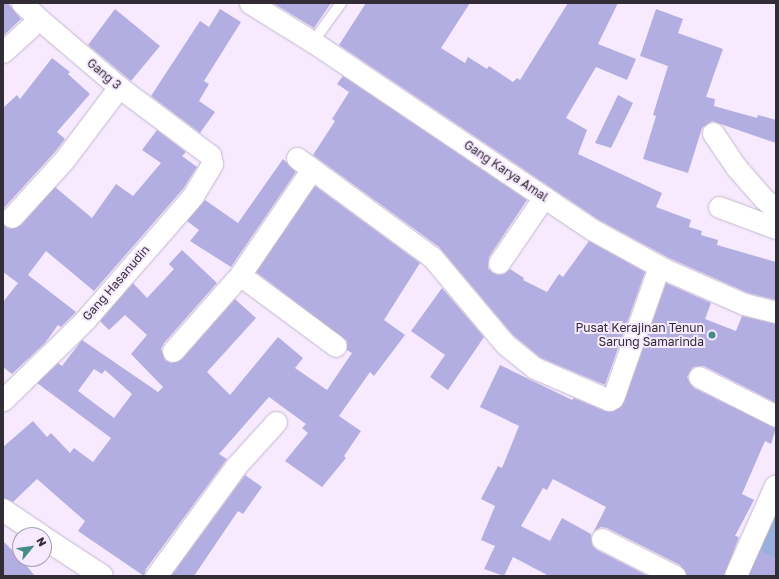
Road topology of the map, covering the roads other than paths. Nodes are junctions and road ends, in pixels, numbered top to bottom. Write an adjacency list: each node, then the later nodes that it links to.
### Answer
1 (22, 3): 4 (street, Gang 3)
2 (250, 3): 5 (street, Gang Karya Amal)
3 (341, 3): 5 (lane)
4 (39, 19): 6 (street); 7 (street, Gang 3)
5 (313, 42): 10 (street, Gang Karya Amal)
6 (3, 52)
7 (119, 87): 9 (street, Gang 3); 13 (street)
8 (713, 133): 12 (street)
9 (210, 155): 22 (street, Gang Hasanudin)
10 (544, 197): 15 (street); 16 (street, Gang Karya Amal)
11 (719, 207): 14 (street)
12 (776, 208)
13 (12, 217)
14 (776, 228)
15 (499, 263)
16 (659, 267): 17 (street); 18 (street, Gang Karya Amal)
17 (240, 275): 19 (street); 20 (street)
18 (776, 312)
19 (336, 346)
20 (173, 351)
21 (699, 377): 23 (street)
22 (3, 400)
23 (776, 416)
24 (276, 422): 31 (street)
25 (776, 486): 33 (street)
26 (4, 513): 27 (street)
27 (27, 527)
28 (602, 539): 32 (street)
29 (52, 543): 30 (street)
30 (102, 576)
31 (156, 576)
32 (675, 576)
33 (736, 576)

